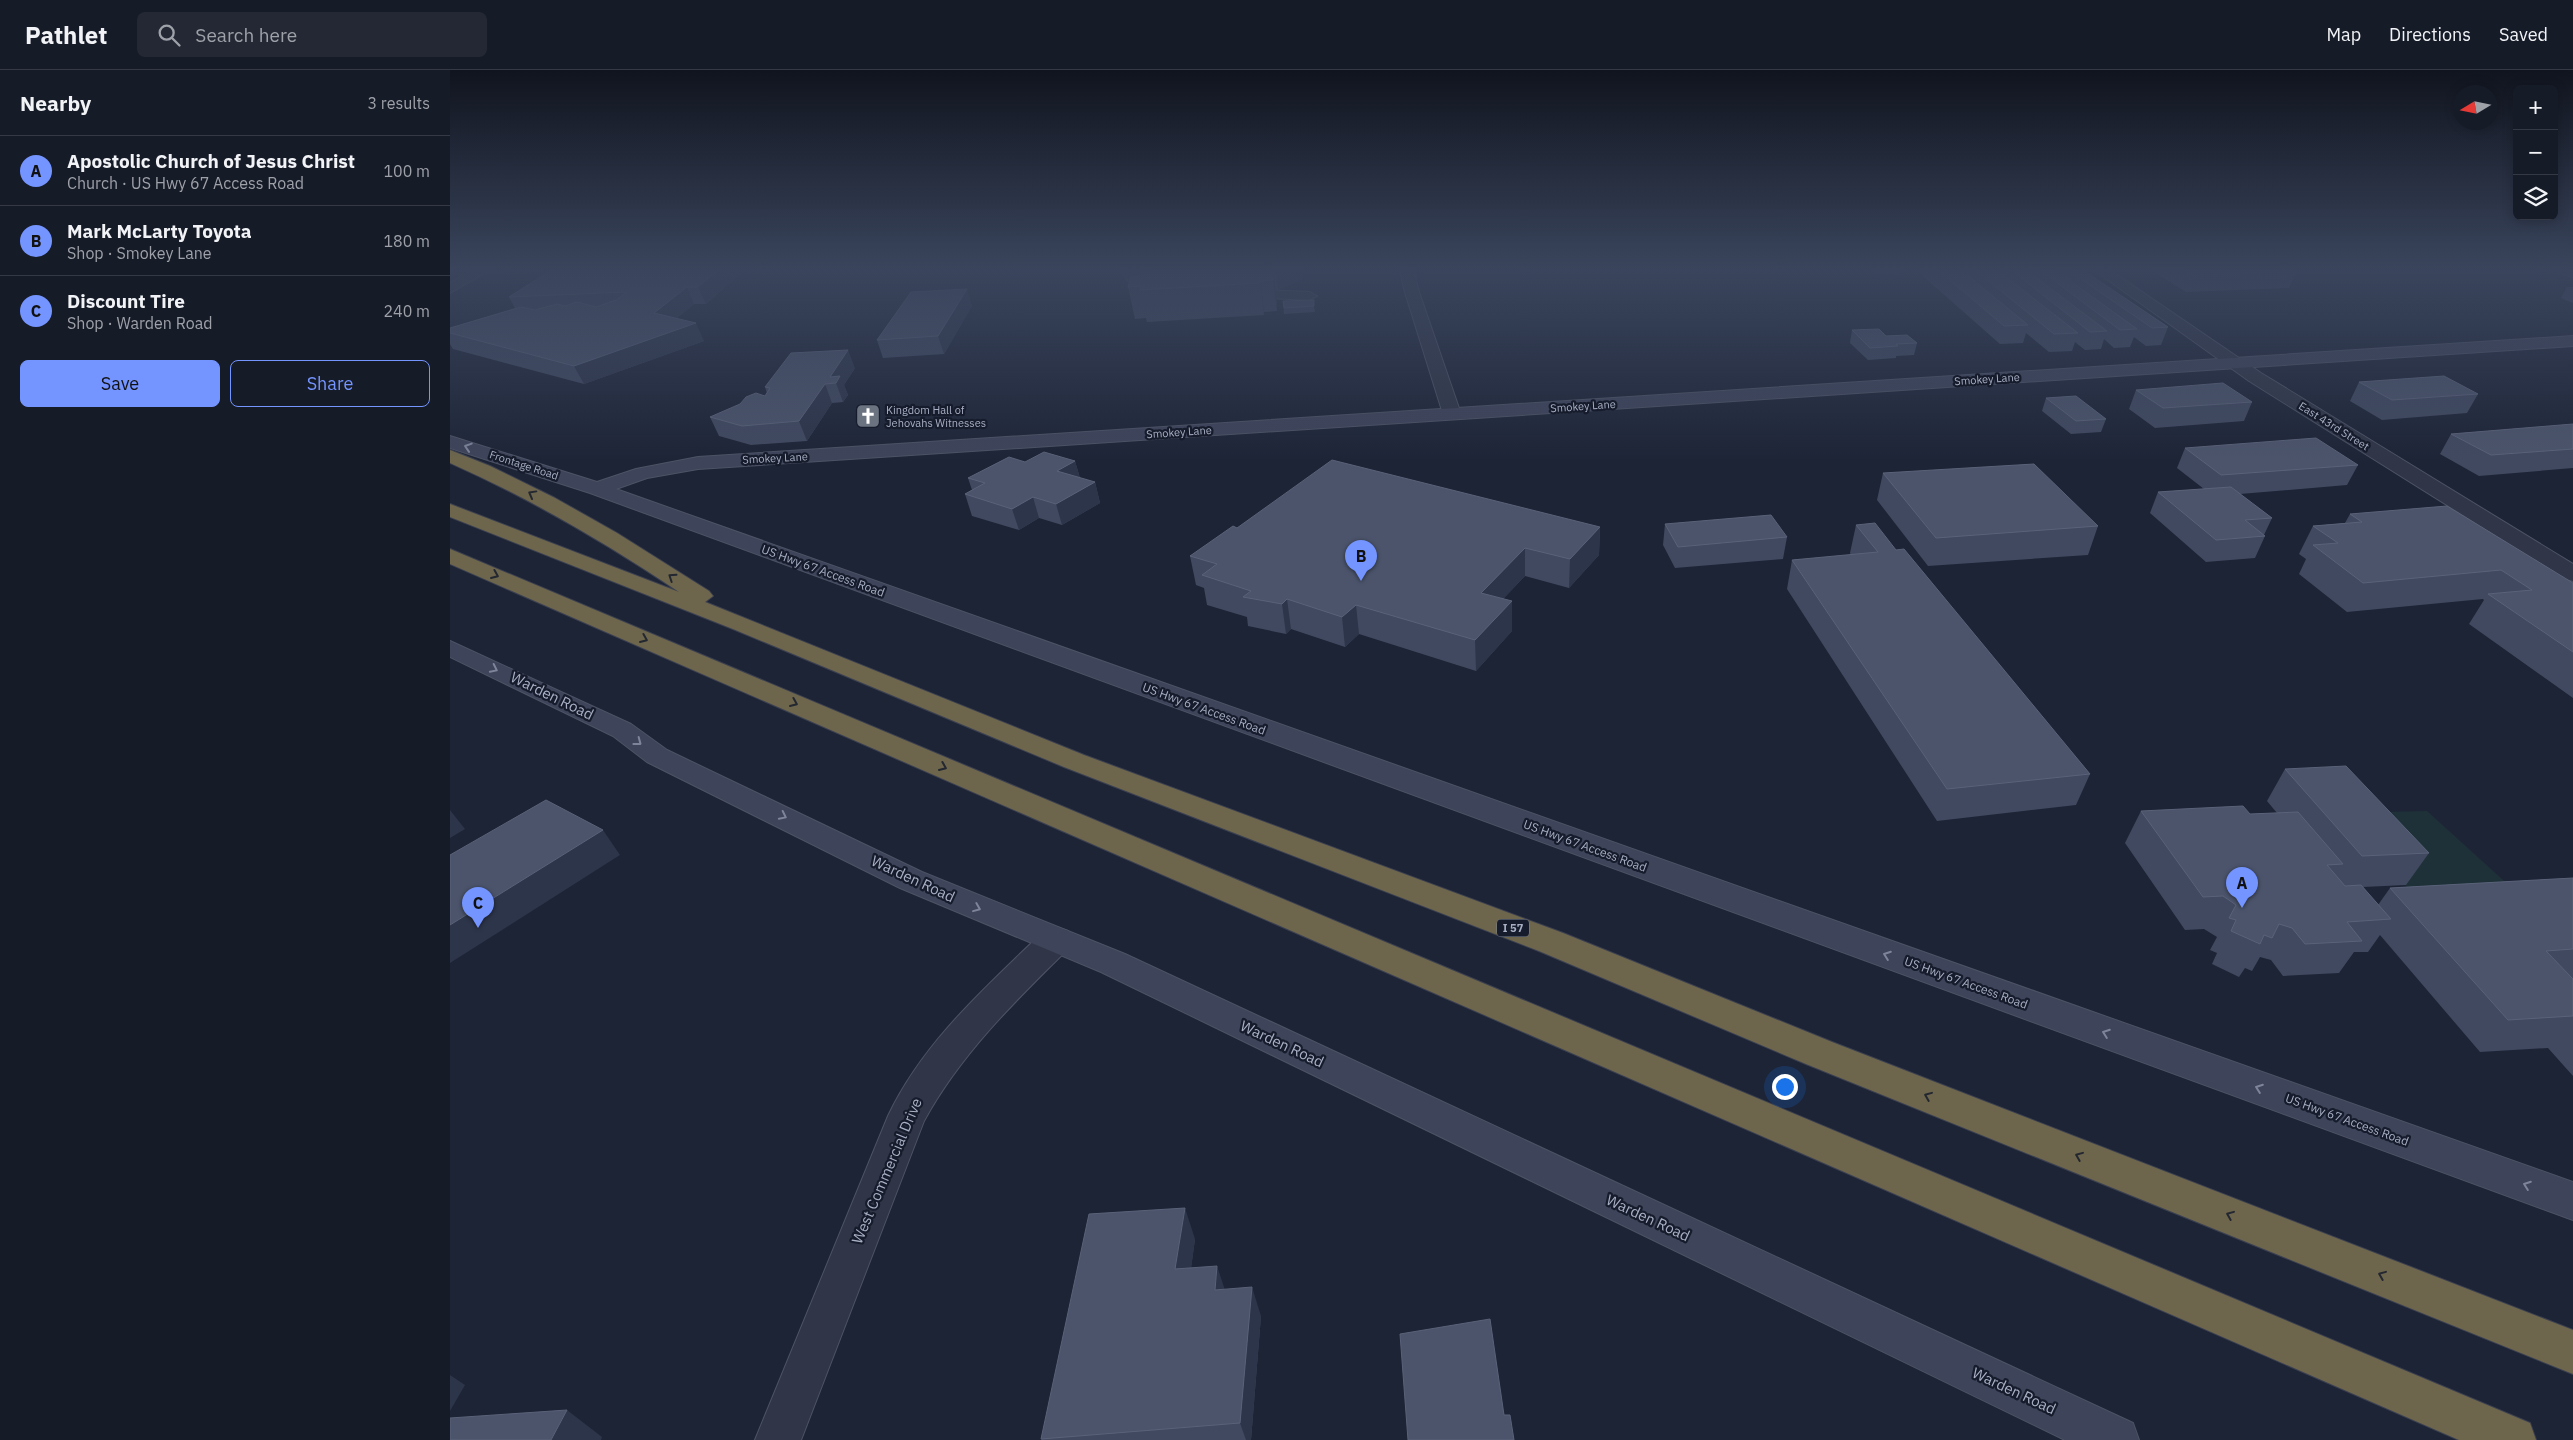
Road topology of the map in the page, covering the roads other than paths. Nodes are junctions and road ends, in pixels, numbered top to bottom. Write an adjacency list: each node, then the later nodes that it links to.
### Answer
1 (1426, 334): 5 (street)
2 (2191, 334): 4 (street, East 43rd Street)
3 (2573, 342): 4 (main road, Smokey Lane)
4 (2234, 364): 5 (main road, Smokey Lane); 11 (street, East 43rd Street)
5 (1452, 414): 8 (main road, Smokey Lane)
6 (450, 442): 8 (main road, Frontage Road, one-way to 6)
7 (450, 456): 12 (highway, one-way to 7)
8 (597, 489): 15 (main road, US Hwy 67 Access Road, one-way to 8)
9 (450, 510): 12 (highway, I 57)
10 (450, 556): 21 (highway, one-way to 21)
11 (2573, 574)
12 (741, 624): 16 (highway, I 57, one-way to 12)
13 (450, 648): 14 (main road, Warden Road, one-way to 14)
14 (1056, 940): 19 (street, West Commercial Drive); 20 (main road, Warden Road)
15 (2573, 1201)
16 (2416, 1289): 17 (highway); 18 (highway, I 57)
17 (2573, 1339)
18 (2573, 1352)
19 (778, 1440)
20 (2116, 1440)
21 (2513, 1440)

